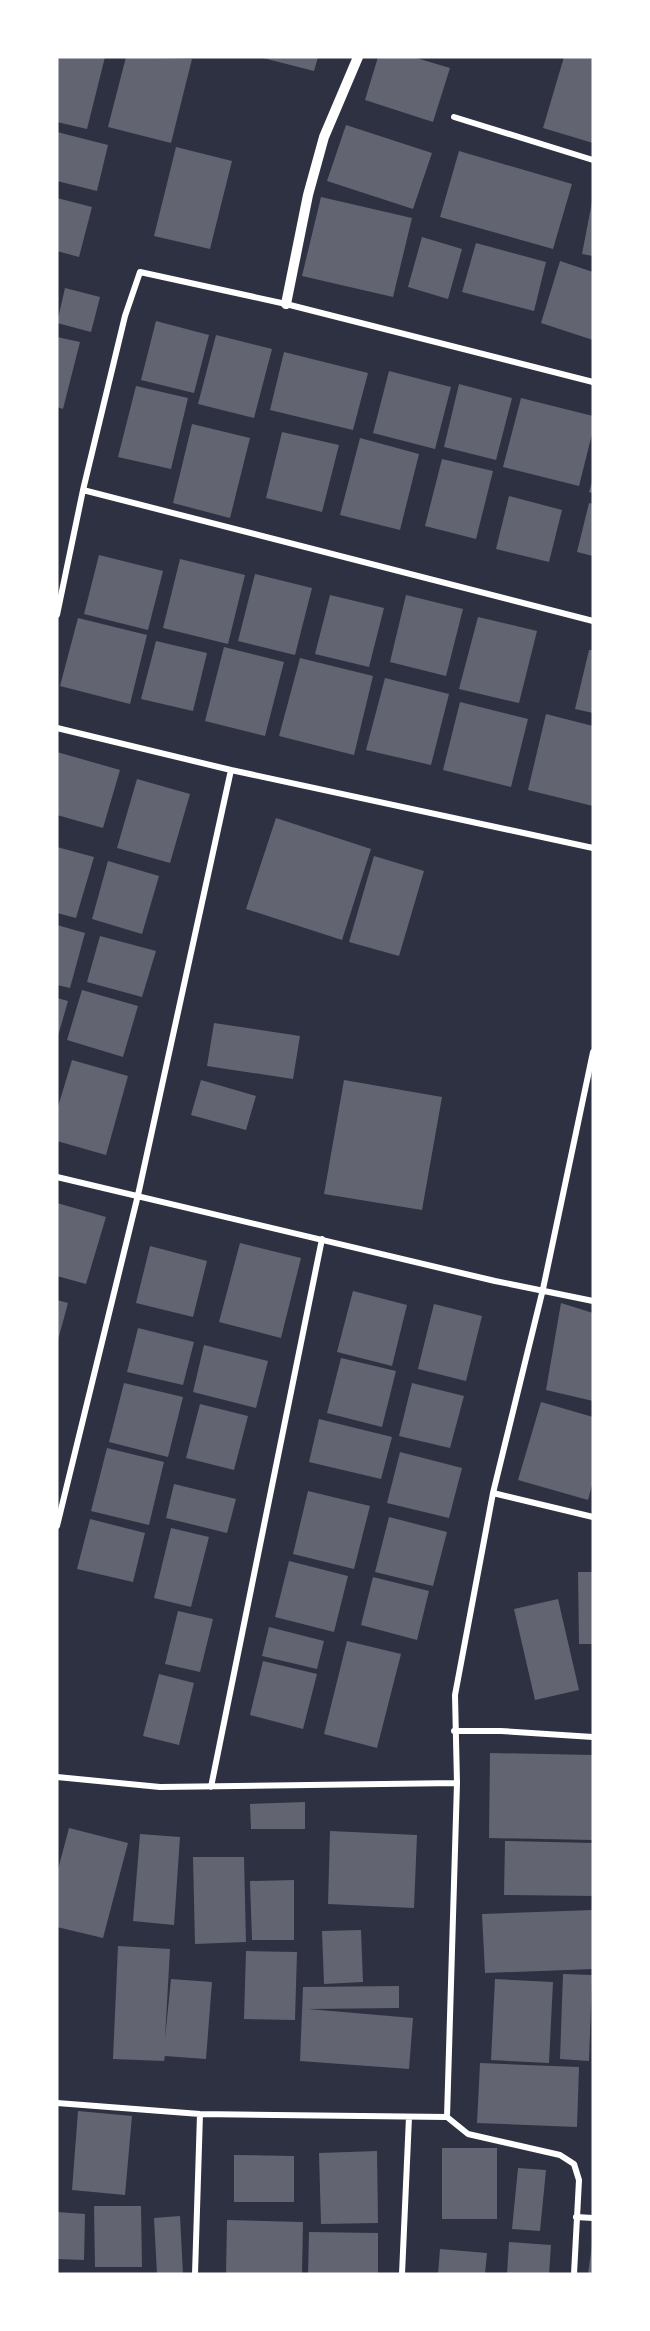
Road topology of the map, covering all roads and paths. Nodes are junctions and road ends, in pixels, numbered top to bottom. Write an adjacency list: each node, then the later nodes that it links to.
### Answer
1 (358, 57): 4 (street)
2 (454, 117): 3 (street)
3 (593, 160)
4 (286, 304): 5 (street); 6 (street)
5 (593, 382)
6 (83, 489): 7 (street); 8 (street)
7 (57, 615)
8 (593, 621)
9 (57, 728): 10 (street)
10 (231, 770): 11 (street); 14 (street)
11 (593, 848)
12 (593, 1052): 16 (street)
13 (57, 1177): 14 (street)
14 (138, 1195): 15 (street); 20 (street)
15 (322, 1239): 16 (street); 25 (street)
16 (543, 1289): 17 (street); 18 (street)
17 (593, 1301)
18 (493, 1493): 19 (street); 21 (street)
19 (593, 1517)
20 (57, 1526)
21 (454, 1731): 22 (street); 24 (street)
22 (593, 1737)
23 (57, 1777): 25 (street)
24 (457, 1783): 25 (street); 29 (street)
25 (211, 1787)
26 (57, 2103): 27 (street)
27 (200, 2114): 28 (street); 32 (street)
28 (409, 2117): 29 (street); 33 (street)
29 (447, 2117): 30 (street)
30 (576, 2217): 31 (street); 34 (street)
31 (593, 2218)
32 (195, 2274)
33 (402, 2274)
34 (574, 2274)

